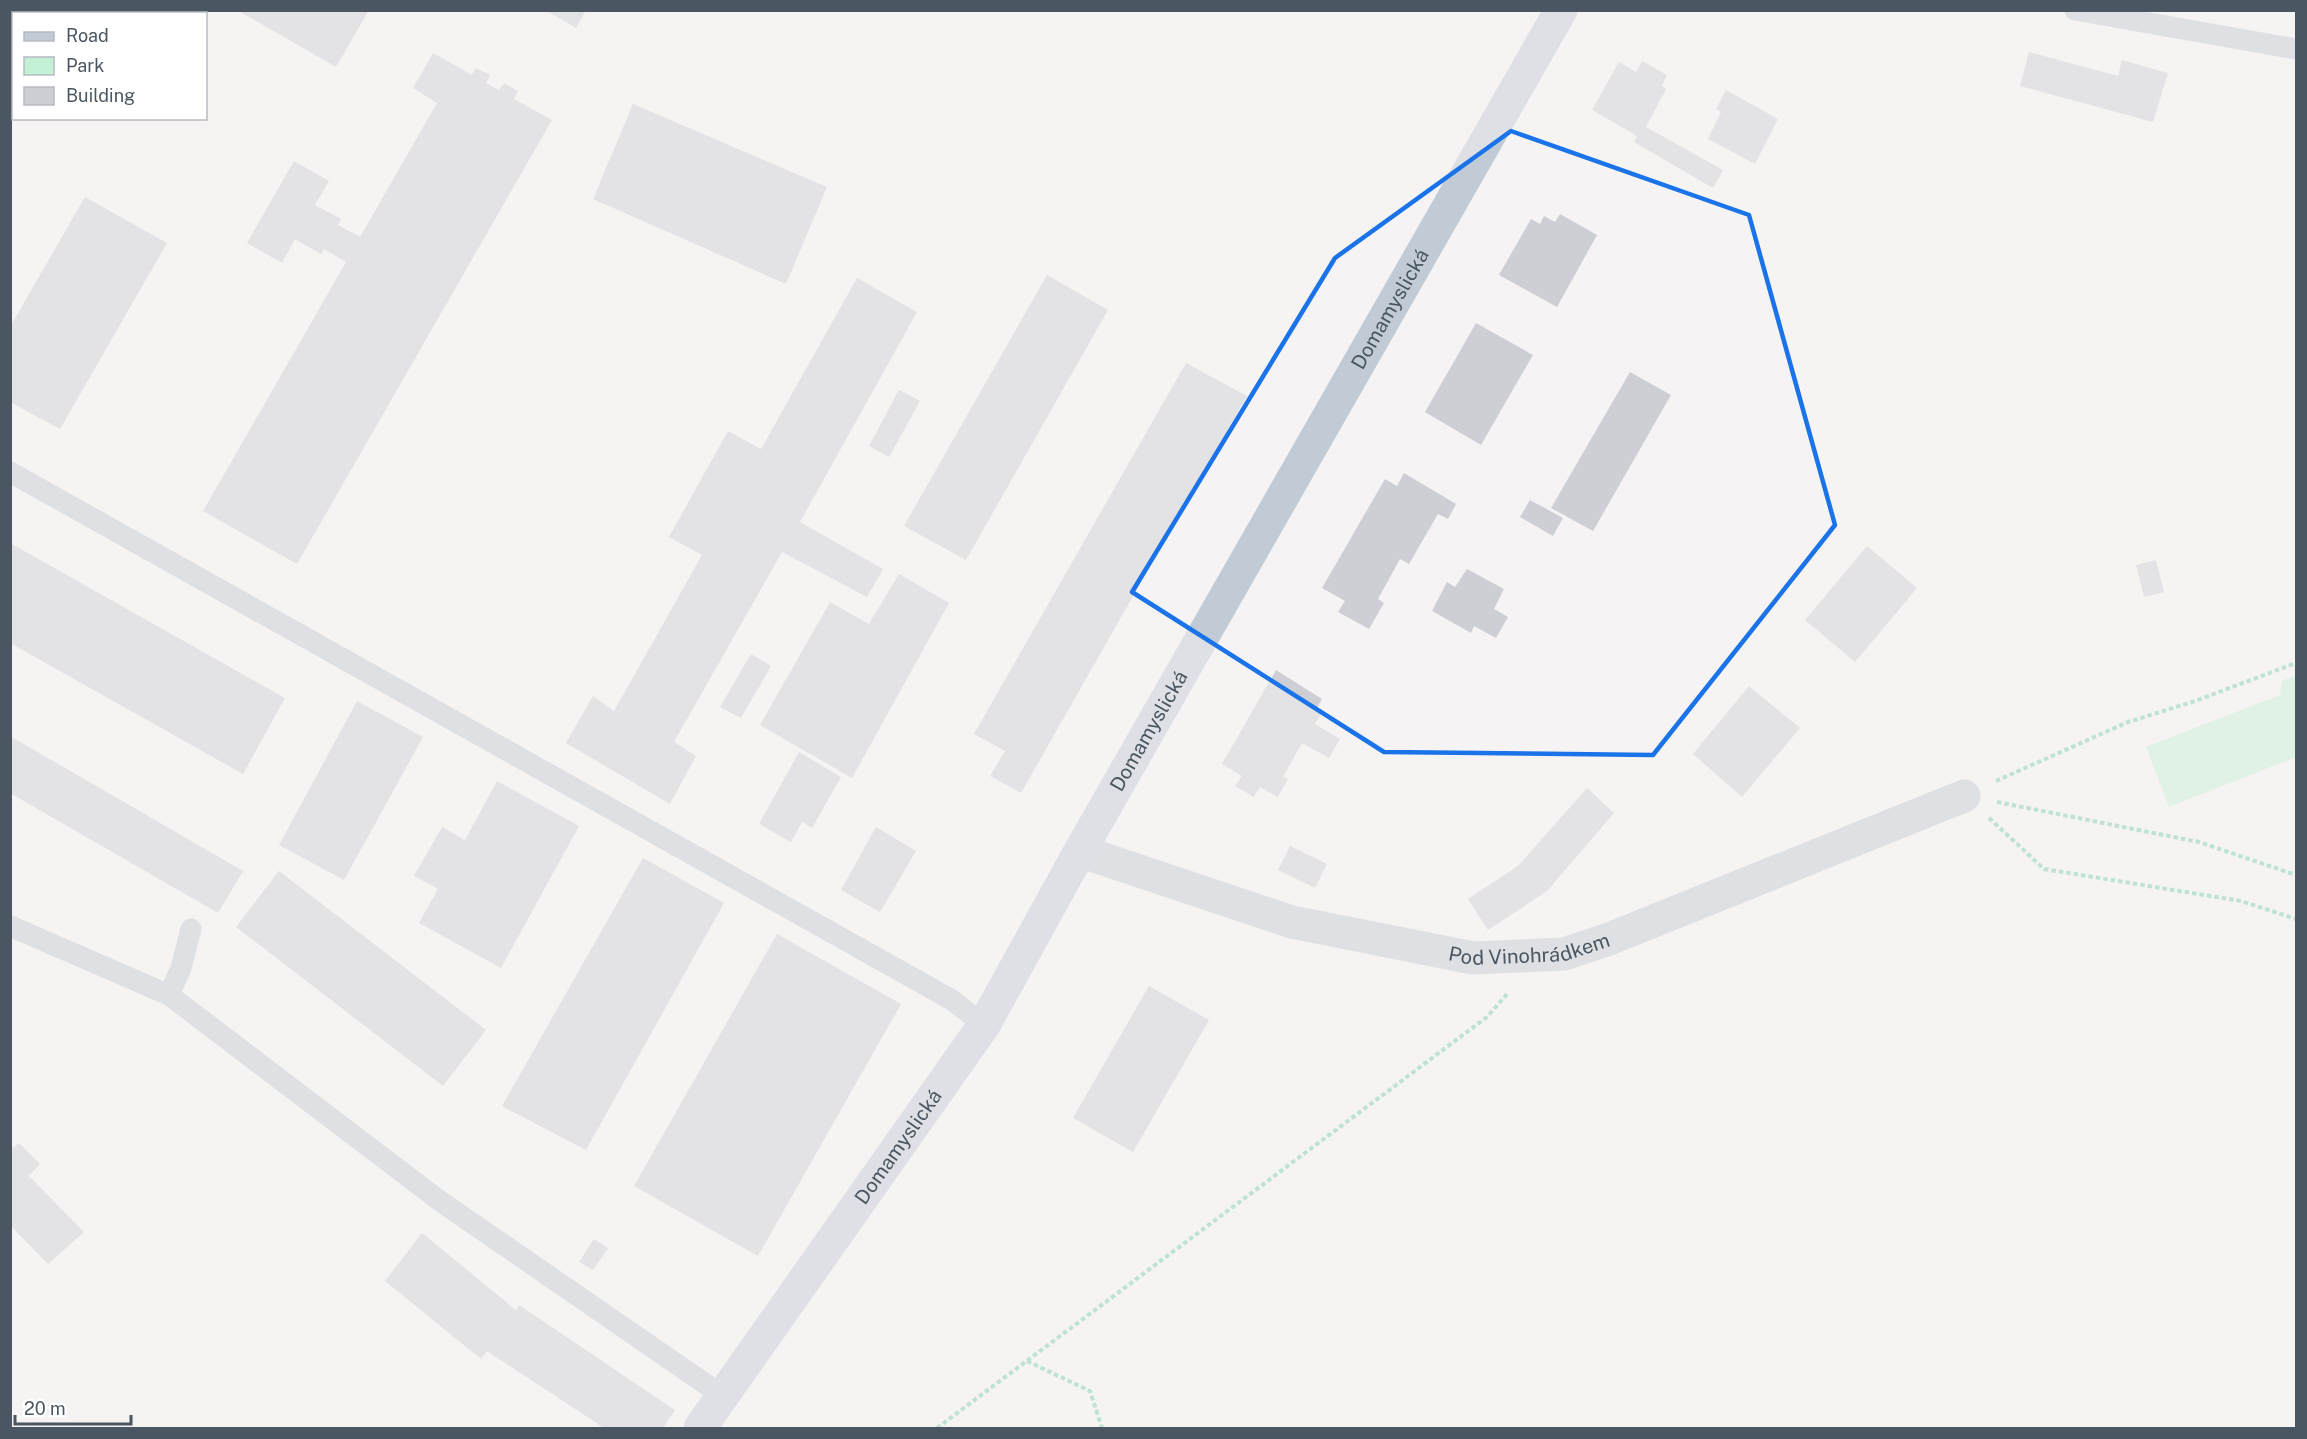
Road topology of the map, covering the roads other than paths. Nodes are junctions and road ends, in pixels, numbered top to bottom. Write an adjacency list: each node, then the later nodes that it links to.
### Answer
1 (1561, 10): 6 (street, Domamyslická)
2 (2075, 10): 3 (lane)
3 (2296, 49)
4 (10, 472): 10 (lane)
5 (1964, 796): 6 (street, Pod Vinohrádkem)
6 (1080, 851): 10 (street, Domamyslická)
7 (10, 926): 9 (lane)
8 (191, 929): 9 (lane)
9 (169, 995): 11 (lane)
10 (984, 1025): 11 (street, Domamyslická)
11 (723, 1396): 12 (street, Domamyslická)
12 (700, 1428)

